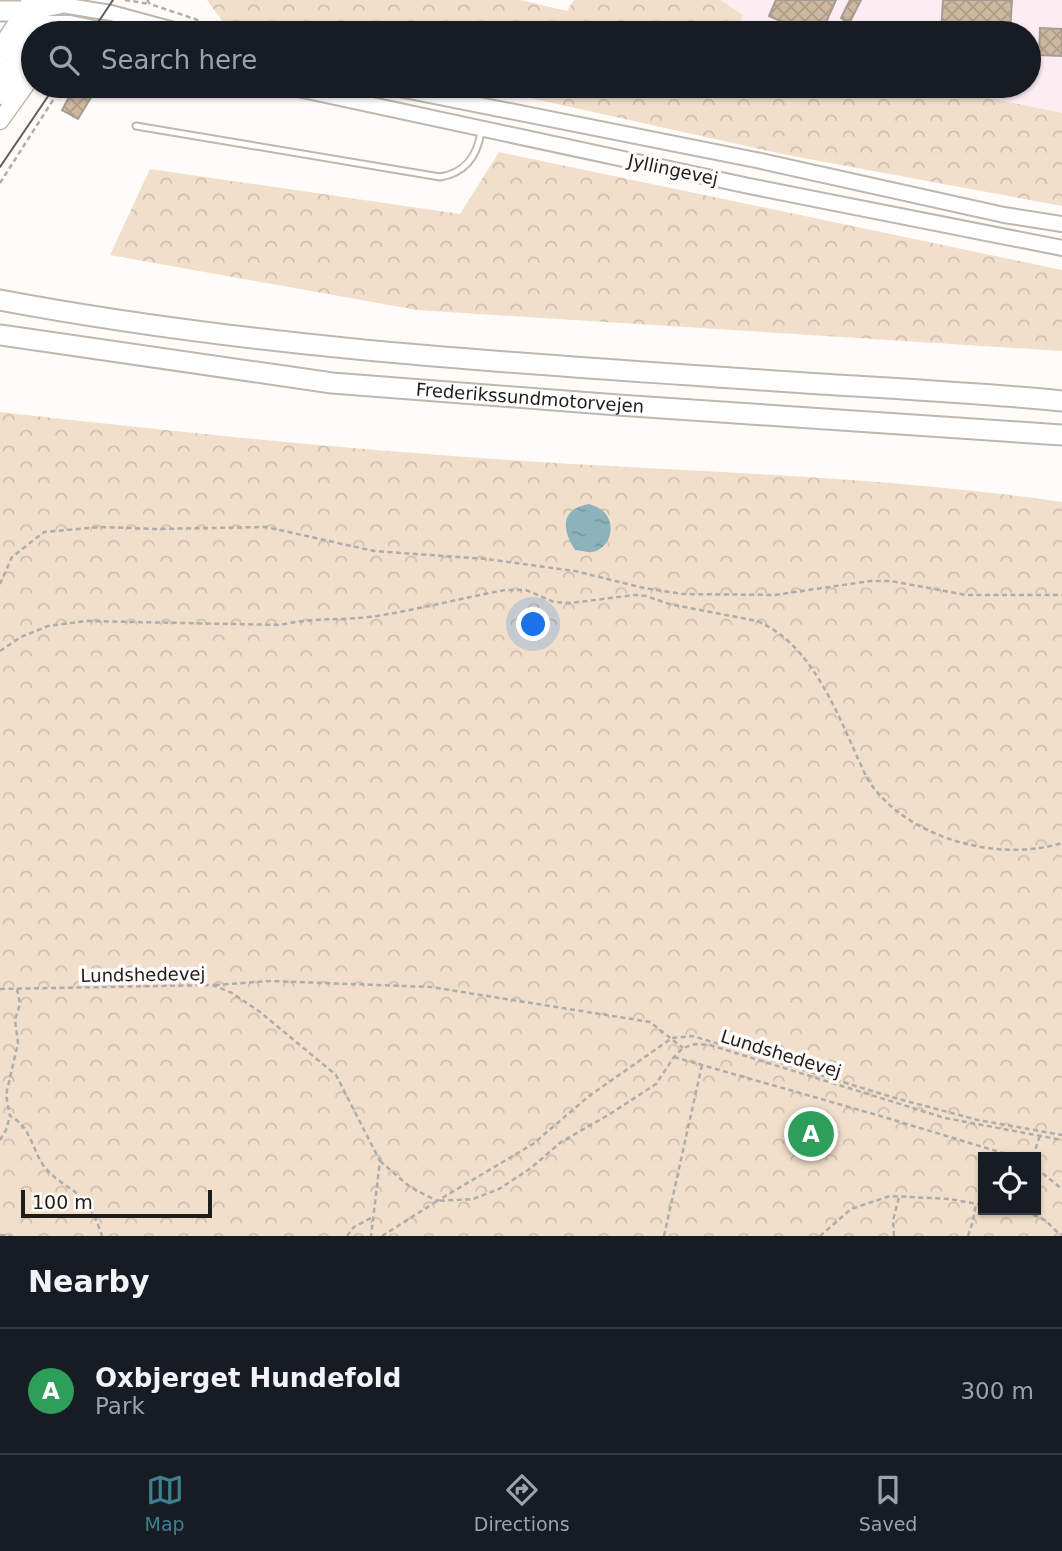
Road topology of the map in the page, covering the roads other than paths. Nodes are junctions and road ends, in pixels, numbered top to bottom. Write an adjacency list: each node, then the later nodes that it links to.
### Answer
1 (61, 2): 3 (highway); 4 (street)
2 (0, 11): 3 (highway)
3 (32, 20)
4 (143, 21)
5 (21, 30): 8 (main road)
6 (21, 39): 9 (highway)
7 (21, 46): 11 (main road)
8 (0, 48)
9 (0, 76)
10 (21, 92): 14 (main road)
11 (0, 96)
12 (341, 98): 16 (street, Jyllingevej)
13 (444, 98): 17 (street, Jyllingevej)
14 (0, 121)
15 (136, 126): 16 (lane)
16 (482, 128): 18 (street, Jyllingevej)
17 (1062, 224)
18 (1062, 248)
19 (0, 300): 23 (highway, Frederikssundmotorvejen)
20 (0, 335): 21 (highway, Frederikssundmotorvejen)
21 (41, 342): 22 (highway); 24 (highway, Frederikssundmotorvejen)
22 (0, 346)
23 (1062, 401)
24 (1062, 435)

